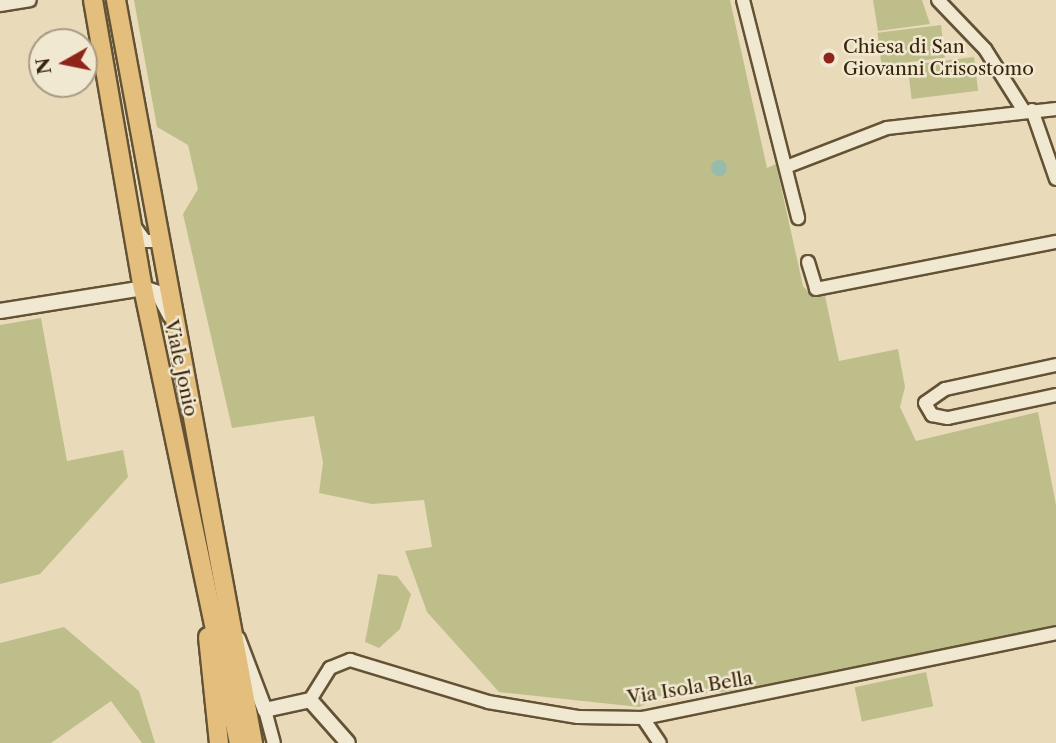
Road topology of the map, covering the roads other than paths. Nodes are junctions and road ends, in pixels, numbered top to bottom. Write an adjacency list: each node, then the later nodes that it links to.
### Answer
1 (30, 0): 6 (street)
2 (93, 0): 11 (main road, Viale Jonio)
3 (116, 0): 13 (main road, Viale Jonio)
4 (743, 0): 9 (street)
5 (938, 0): 8 (street)
6 (0, 5)
7 (1056, 109): 8 (street)
8 (1028, 110): 9 (street); 10 (street)
9 (786, 167): 12 (street)
10 (1056, 179)
11 (131, 218): 13 (street); 16 (main road, Viale Jonio)
12 (798, 218)
13 (163, 241): 18 (main road, Viale Jonio)
14 (1056, 242): 15 (street)
15 (808, 262)
16 (143, 288): 17 (street); 18 (street); 21 (main road, Viale Jonio)
17 (0, 311)
18 (184, 349): 22 (main road, Viale Jonio)
19 (1056, 365): 20 (street)
20 (1056, 395)
21 (202, 567): 27 (main road); 28 (main road, Viale Jonio)
22 (229, 621): 25 (street); 29 (main road, Viale Jonio)
23 (1056, 633): 26 (street, Via Isola Bella)
24 (310, 700): 25 (street); 26 (street, Via Isola Bella); 31 (street)
25 (265, 710): 30 (street)
26 (643, 718): 32 (street)
27 (219, 743)
28 (239, 743)
29 (253, 743)
30 (274, 743)
31 (348, 743)
32 (660, 743)

